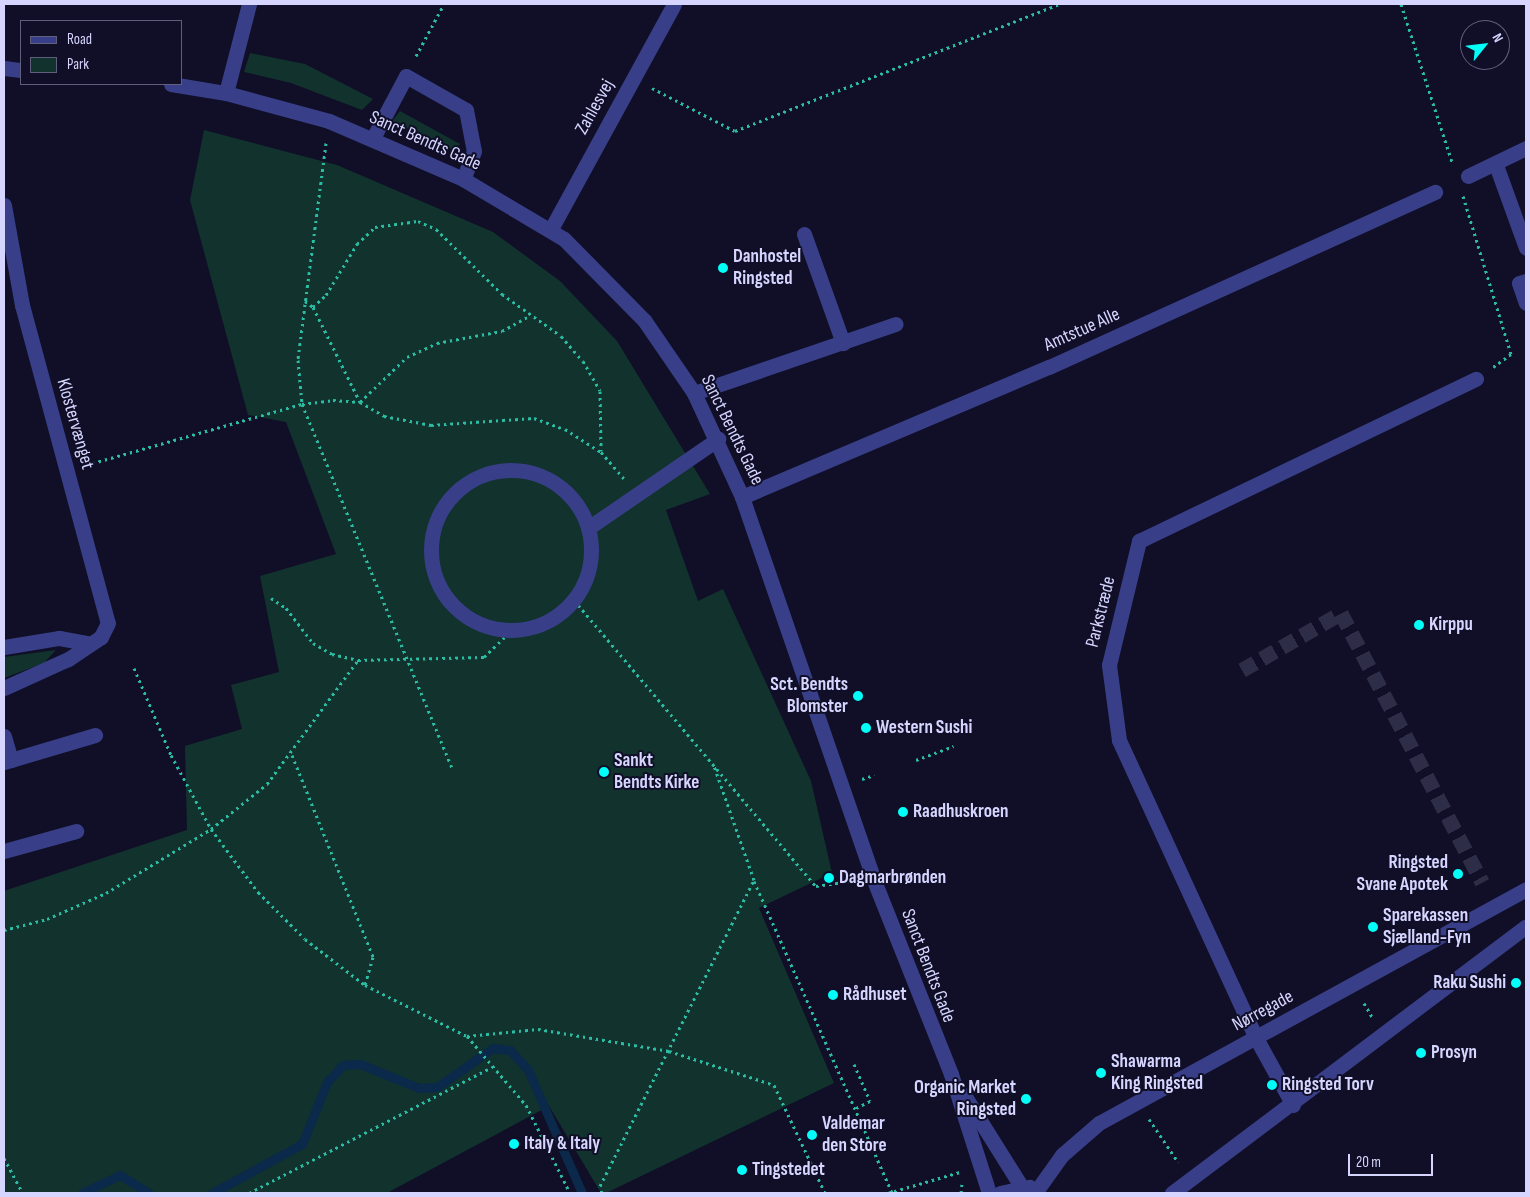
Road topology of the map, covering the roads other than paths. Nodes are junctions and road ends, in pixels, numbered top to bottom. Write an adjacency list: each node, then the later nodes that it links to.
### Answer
1 (249, 4): 6 (street)
2 (674, 4): 14 (street, Zahlesvej)
3 (4, 68): 4 (street)
4 (20, 70)
5 (177, 85): 6 (street, Sanct Bendts Gade)
6 (226, 93): 7 (street, Sanct Bendts Gade)
7 (373, 138): 11 (street, Sanct Bendts Gade); 11 (street)
8 (1526, 148): 9 (street)
9 (1496, 165): 10 (street); 16 (street)
10 (1468, 176)
11 (463, 180): 14 (street, Sanct Bendts Gade)
12 (1435, 192): 24 (street, Amtstue Alle)
13 (4, 205): 26 (street, Klostervænget)
14 (552, 229): 22 (street, Sanct Bendts Gade)
15 (804, 234): 20 (street)
16 (1526, 248)
17 (1526, 280): 18 (street)
18 (1526, 304)
19 (896, 324): 20 (street)
20 (843, 343): 22 (street)
21 (1476, 379): 36 (street, Parkstræde)
22 (694, 393): 23 (street, Sanct Bendts Gade)
23 (718, 439): 24 (street, Sanct Bendts Gade); 25 (street)
24 (742, 497): 37 (street, Sanct Bendts Gade)
25 (588, 528): 25 (street)
26 (88, 643): 27 (street); 28 (street)
27 (4, 647)
28 (4, 688)
29 (95, 735): 31 (street)
30 (4, 736): 31 (street)
31 (7, 761)
32 (76, 831): 33 (street)
33 (4, 851)
34 (1526, 889): 36 (street, Nørregade)
35 (1526, 926): 38 (street)
36 (1256, 1038): 38 (street); 40 (street, Nørregade)
37 (951, 1074): 39 (street, Sanct Bendts Gade); 41 (street, Sanct Bendts Gade)
38 (1293, 1105): 43 (street)
39 (1021, 1186): 40 (street); 42 (street)
40 (1039, 1192)
41 (989, 1193)
42 (1000, 1193)
43 (1172, 1193)

